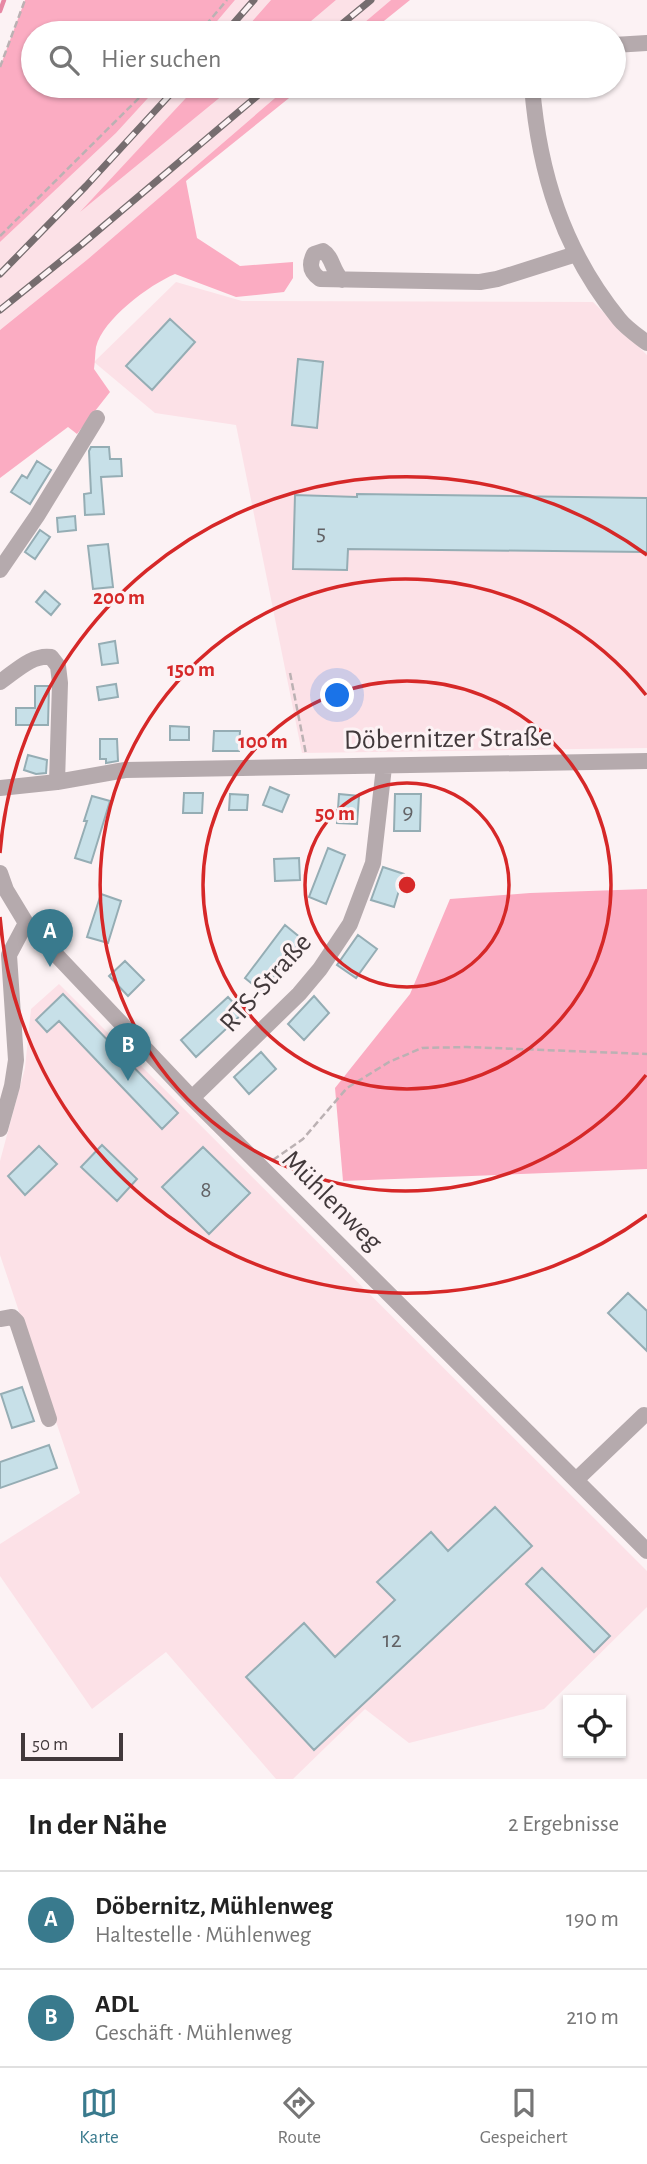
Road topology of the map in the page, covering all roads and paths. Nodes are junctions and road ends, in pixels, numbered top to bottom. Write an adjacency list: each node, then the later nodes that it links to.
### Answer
1 (25, 0): 6 (path)
2 (227, 0): 3 (path)
3 (209, 21)
4 (647, 43): 5 (street)
5 (626, 44)
6 (0, 67)
7 (139, 98): 9 (path)
8 (533, 98): 10 (street)
9 (0, 236)
10 (576, 254): 11 (street); 12 (street)
11 (342, 279)
12 (647, 343)
13 (97, 418): 14 (street)
14 (0, 570)
15 (290, 673): 19 (path)
16 (0, 682): 20 (street)
17 (647, 761): 18 (street, Döbernitzer Straße)
18 (384, 767): 19 (street, Döbernitzer Straße); 26 (street, RTS-Straße)
19 (309, 768): 20 (street, Döbernitzer Straße)
20 (57, 782): 21 (street, Döbernitzer Straße)
21 (0, 788)
22 (0, 873): 23 (street, Mühlenweg)
23 (26, 923): 24 (street); 26 (street, Mühlenweg)
24 (8, 1027): 27 (street)
25 (647, 1055): 28 (path)
26 (192, 1098): 28 (street, Mühlenweg)
27 (0, 1129)
28 (262, 1168): 32 (street, Mühlenweg)
29 (0, 1319): 31 (street)
30 (644, 1415): 32 (street)
31 (49, 1419)
32 (576, 1480): 33 (street, Mühlenweg)
33 (647, 1551)

